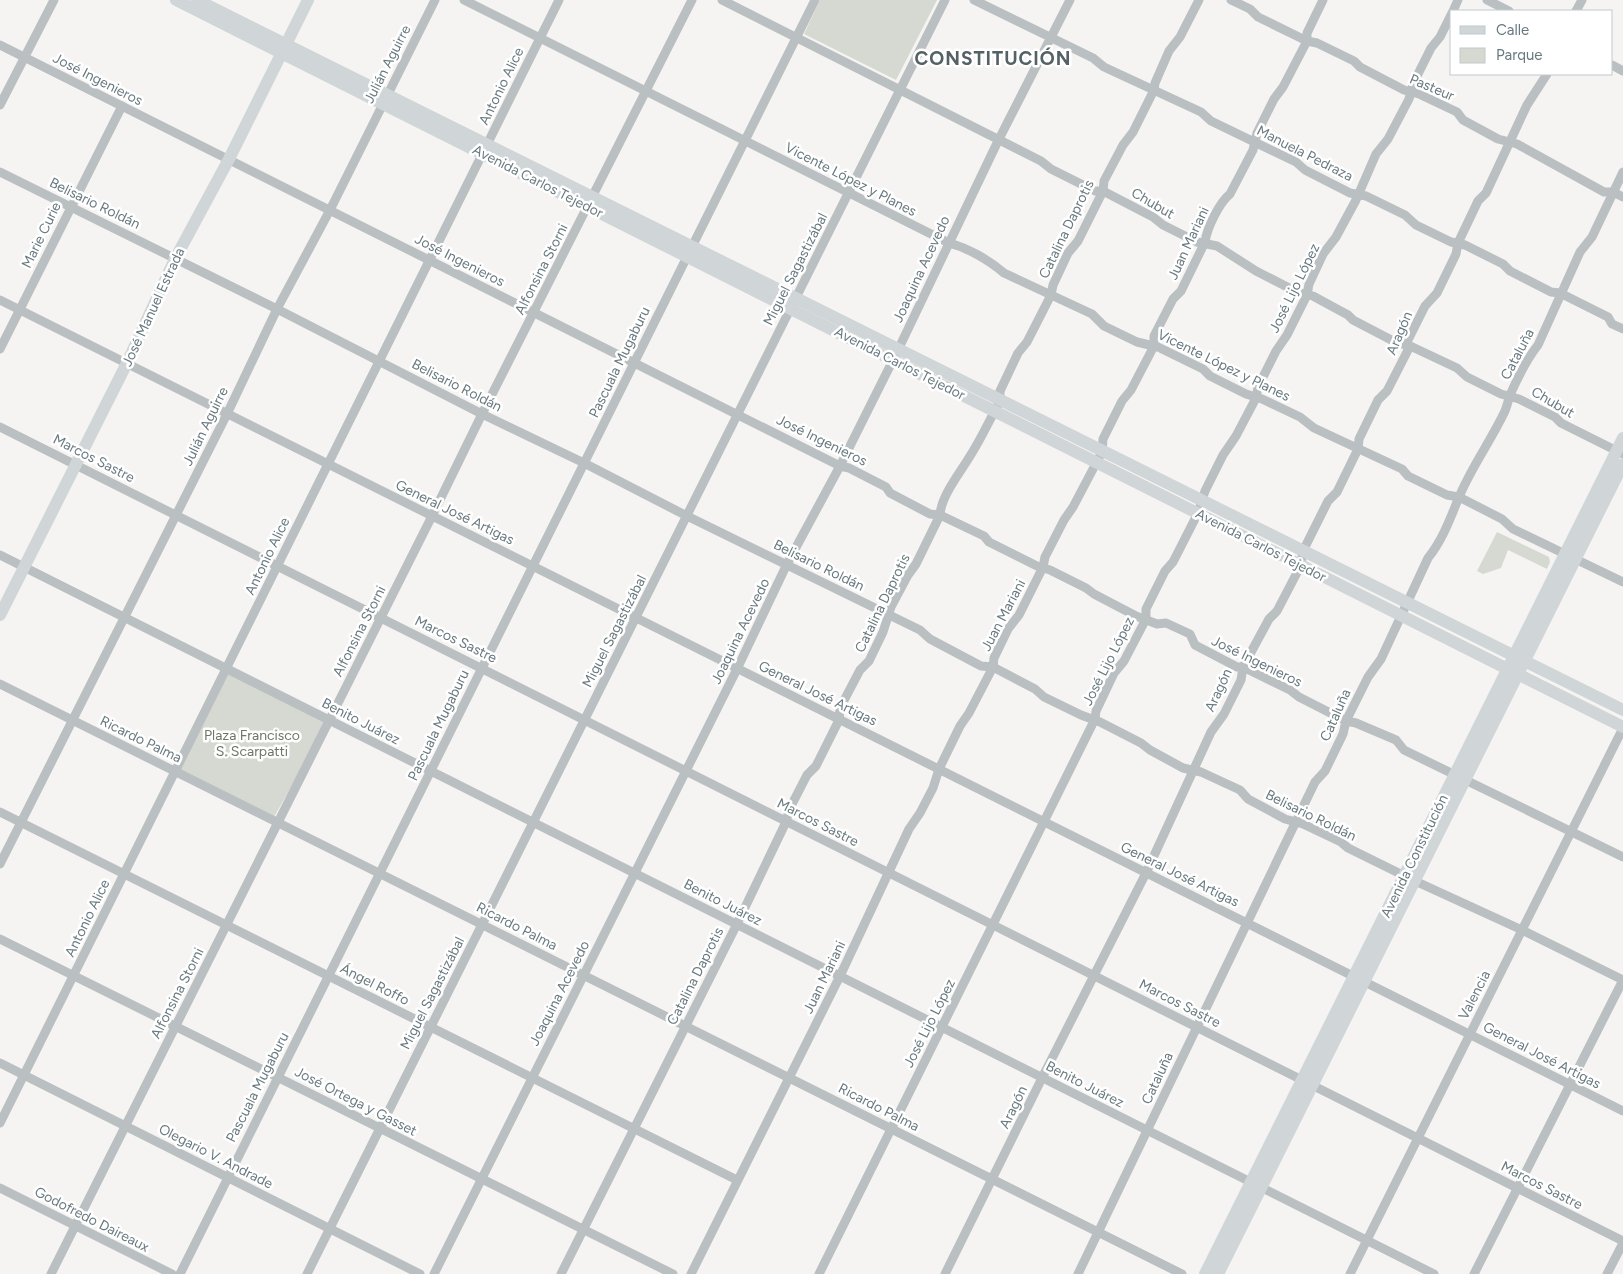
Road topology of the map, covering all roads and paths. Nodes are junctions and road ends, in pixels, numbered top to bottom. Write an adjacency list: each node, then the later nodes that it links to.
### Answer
1 (54, 0): 26 (street)
2 (177, 0): 25 (main road, Avenida Carlos Tejedor)
3 (197, 0): 25 (main road, Avenida Carlos Tejedor)
4 (308, 0): 25 (main road, José Manuel Estrada)
5 (435, 0): 32 (street, Julián Aguirre)
6 (464, 0): 21 (street, Vicente López y Planes)
7 (559, 0): 21 (street, Antonio Alice)
8 (692, 0): 30 (street, Alfonsina Storni)
9 (722, 0): 20 (street, Chubut)
10 (815, 0): 20 (street, Pascuala Mugaburu)
11 (945, 0): 28 (street, Miguel Sagastizábal)
12 (974, 0): 22 (street, Manuela Pedraza)
13 (1070, 0): 22 (street, Joaquina Acevedo)
14 (1199, 0): 29 (street, Catalina Daprotis)
15 (1232, 0): 23 (street, Pasteur)
16 (1323, 0): 23 (street, Juan Mariani)
17 (1487, 0): 18 (street)
18 (1507, 10)
19 (1450, 16): 31 (street, José Lijo López)
20 (796, 37): 28 (street, Chubut); 35 (street, Pascuala Mugaburu)
21 (540, 38): 30 (street, Vicente López y Planes); 39 (street, Antonio Alice)
22 (1050, 39): 29 (street, Manuela Pedraza); 36 (street, Joaquina Acevedo)
23 (1306, 41): 31 (street, Pasteur); 37 (street, Juan Mariani)
24 (0, 45): 26 (street, José Ingenieros)
25 (284, 49): 32 (main road, Avenida Carlos Tejedor); 40 (main road, José Manuel Estrada)
26 (25, 57): 33 (street); 34 (street, José Ingenieros)
27 (1546, 75): 38 (street, Aragón)
28 (900, 90): 36 (street, Chubut); 45 (street, Miguel Sagastizábal)
29 (1154, 90): 37 (street, Manuela Pedraza); 43 (street, Catalina Daprotis)
30 (646, 91): 35 (street, Vicente López y Planes); 48 (street, Alfonsina Storni)
31 (1411, 92): 38 (street, Pasteur); 46 (street, José Lijo López)
32 (385, 100): 39 (main road, Avenida Carlos Tejedor); 50 (street, Julián Aguirre)
33 (0, 105)
34 (122, 106): 40 (street, José Ingenieros); 49 (street, Marie Curie)
35 (745, 140): 45 (street, Vicente López y Planes); 54 (street, Pascuala Mugaburu)
36 (998, 141): 43 (street, Chubut); 52 (street, Joaquina Acevedo)
37 (1255, 142): 46 (street, Manuela Pedraza); 51 (street, Juan Mariani)
38 (1508, 142): 44 (street, Pasteur); 53 (street, Aragón)
39 (485, 149): 48 (main road, Avenida Carlos Tejedor); 56 (street, Antonio Alice)
40 (229, 159): 50 (street, José Ingenieros); 55 (main road, José Manuel Estrada)
41 (0, 172): 49 (street, Belisario Roldán)
42 (1623, 172): 44 (street, Cataluña)
43 (1103, 191): 51 (street, Chubut); 58 (street, Catalina Daprotis)
44 (1613, 192): 47 (street, Pasteur); 57 (street, Cataluña)
45 (849, 193): 52 (street, Vicente López y Planes); 61 (street, Miguel Sagastizábal)
46 (1358, 194): 53 (street, Manuela Pedraza); 59 (street, José Lijo López)
47 (1623, 197)
48 (590, 202): 54 (main road, Avenida Carlos Tejedor); 64 (street, Alfonsina Storni)
49 (70, 207): 55 (street, Belisario Roldán); 63 (street, Marie Curie)
50 (330, 210): 56 (street, José Ingenieros); 62 (street, Julián Aguirre)
51 (1205, 242): 59 (street, Chubut); 67 (street, Juan Mariani)
52 (948, 243): 58 (street, Vicente López y Planes); 69 (street, Joaquina Acevedo)
53 (1458, 243): 57 (street, Manuela Pedraza); 66 (street, Aragón)
54 (689, 251): 61 (main road, Avenida Carlos Tejedor); 71 (street, Pascuala Mugaburu)
55 (175, 259): 62 (street, Belisario Roldán); 72 (main road, José Manuel Estrada)
56 (430, 260): 64 (street, José Ingenieros); 70 (street, Antonio Alice)
57 (1560, 293): 65 (street, Manuela Pedraza); 73 (street, Cataluña)
58 (1051, 295): 67 (street, Vicente López y Planes); 75 (street, Catalina Daprotis)
59 (1307, 295): 66 (street, Chubut); 74 (street, José Lijo López)
60 (0, 300): 63 (street, General José Artigas)
61 (793, 303): 69 (main road, Avenida Carlos Tejedor); 78 (street, Miguel Sagastizábal)
62 (277, 309): 70 (street, Belisario Roldán); 76 (street, Julián Aguirre)
63 (20, 310): 68 (street, Marie Curie); 72 (street, General José Artigas)
64 (535, 312): 71 (street, José Ingenieros); 77 (street, Alfonsina Storni)
65 (1623, 329)
66 (1406, 344): 73 (street, Chubut); 81 (street, Aragón)
67 (1154, 346): 74 (street, Vicente López y Planes); 83 (street, Juan Mariani)
68 (0, 349)
69 (896, 355): 75 (main road, Avenida Carlos Tejedor); 88 (street, Joaquina Acevedo)
70 (380, 362): 77 (street, Belisario Roldán); 85 (street, Antonio Alice)
71 (634, 362): 78 (street, José Ingenieros); 84 (street, Pascuala Mugaburu)
72 (127, 364): 76 (street, General José Artigas); 87 (main road, José Manuel Estrada)
73 (1510, 396): 82 (street, Chubut); 89 (street, Cataluña)
74 (1256, 398): 81 (street, Vicente López y Planes); 90 (street, José Lijo López)
75 (997, 406): 83 (main road, Avenida Carlos Tejedor); 94 (street, Catalina Daprotis)
76 (227, 414): 85 (street, General José Artigas); 91 (street, Julián Aguirre)
77 (482, 414): 84 (street, Belisario Roldán); 92 (street, Alfonsina Storni)
78 (738, 414): 88 (street, José Ingenieros); 93 (street, Miguel Sagastizábal)
79 (0, 427): 87 (street, Marcos Sastre)
80 (1623, 438): 82 (main road, Avenida Constitución)
81 (1358, 449): 89 (street, Vicente López y Planes); 95 (street, Aragón)
82 (1620, 452): 97 (main road, Avenida Constitución)
83 (1099, 457): 90 (main road, Avenida Carlos Tejedor); 103 (street, Juan Mariani)
84 (584, 463): 93 (street, Belisario Roldán); 101 (street, Pascuala Mugaburu)
85 (328, 464): 92 (street, General José Artigas); 100 (street, Antonio Alice)
86 (1623, 464): 97 (main road, Avenida Constitución)
87 (76, 465): 91 (street, Marcos Sastre); 102 (main road, José Manuel Estrada)
88 (840, 466): 94 (street, José Ingenieros); 98 (street, Joaquina Acevedo)
89 (1459, 498): 97 (street, Vicente López y Planes); 105 (street, Cataluña)
90 (1200, 507): 95 (main road, Avenida Carlos Tejedor); 99 (main road, Avenida Carlos Tejedor); 112 (street, José Lijo López)
91 (176, 515): 100 (street, Marcos Sastre); 110 (street, Julián Aguirre)
92 (432, 516): 101 (street, General José Artigas); 109 (street, Alfonsina Storni)
93 (687, 516): 98 (street, Belisario Roldán); 111 (street, Miguel Sagastizábal)
94 (940, 516): 103 (street, José Ingenieros); 107 (street, Catalina Daprotis)
95 (1303, 550): 99 (street, Aragón); 105 (main road, Avenida Carlos Tejedor)
96 (0, 555): 102 (street, Benito Juárez)
97 (1570, 556): 104 (street, Vicente López y Planes); 113 (main road, Avenida Constitución)
98 (787, 564): 107 (street, Belisario Roldán); 118 (street, Joaquina Acevedo)
99 (1301, 565): 108 (main road, Avenida Carlos Tejedor); 115 (street, Aragón)
100 (278, 566): 109 (street, Marcos Sastre); 117 (street, Antonio Alice)
101 (532, 566): 111 (street, General José Artigas); 116 (street, Pascuala Mugaburu)
102 (23, 567): 106 (main road, José Manuel Estrada); 110 (street, Benito Juárez)
103 (1043, 567): 112 (street, José Ingenieros); 114 (street, Juan Mariani)
104 (1623, 582)
105 (1408, 603): 108 (street, Cataluña); 113 (main road, Avenida Carlos Tejedor)
106 (0, 615)
107 (888, 615): 114 (street, Belisario Roldán); 126 (street, Catalina Daprotis)
108 (1402, 616): 119 (main road, Avenida Carlos Tejedor); 127 (street, Cataluña)
109 (381, 617): 116 (street, Marcos Sastre); 125 (street, Alfonsina Storni)
110 (124, 618): 117 (street, Benito Juárez); 124 (street, Julián Aguirre)
111 (636, 618): 118 (street, General José Artigas); 122 (street, Miguel Sagastizábal)
112 (1146, 619): 115 (street, José Ingenieros); 123 (street, José Lijo López)
113 (1520, 658): 119 (main road, Avenida Constitución); 121 (main road, Avenida Carlos Tejedor)
114 (992, 667): 123 (street, Belisario Roldán); 129 (street, Juan Mariani)
115 (1244, 667): 127 (street, José Ingenieros); 131 (street, Aragón)
116 (482, 668): 122 (street, Marcos Sastre); 132 (street, Pascuala Mugaburu)
117 (226, 669): 125 (street, Benito Juárez); 133 (street, Antonio Alice)
118 (737, 669): 126 (street, General José Artigas); 130 (street, Joaquina Acevedo)
119 (1513, 672): 128 (main road, Avenida Carlos Tejedor); 134 (main road, Avenida Constitución)
120 (0, 684): 124 (street, Ricardo Palma)
121 (1623, 710)
122 (585, 719): 130 (street, Marcos Sastre); 137 (street, Miguel Sagastizábal)
123 (1095, 719): 131 (street, Belisario Roldán); 139 (street, José Lijo López)
124 (73, 720): 133 (street, Ricardo Palma); 140 (street, Julián Aguirre)
125 (329, 720): 132 (street, Benito Juárez); 141 (street, Alfonsina Storni)
126 (839, 720): 129 (street, General José Artigas); 138 (street, Catalina Daprotis)
127 (1346, 721): 134 (street, José Ingenieros); 136 (street, Cataluña)
128 (1623, 728): 142 (street, Valencia)
129 (939, 769): 139 (street, General José Artigas); 147 (street, Juan Mariani)
130 (686, 770): 138 (street, Marcos Sastre); 146 (street, Joaquina Acevedo)
131 (1194, 770): 136 (street, Belisario Roldán); 148 (street, Aragón)
132 (430, 771): 137 (street, Benito Juárez); 145 (street, Pascuala Mugaburu)
133 (175, 772): 141 (street, Ricardo Palma); 149 (street, Antonio Alice)
134 (1460, 777): 142 (street, José Ingenieros); 150 (main road, Avenida Constitución)
135 (0, 812): 140 (street, Ángel Roffo)
136 (1295, 821): 150 (street, Belisario Roldán); 151 (street, Cataluña)
137 (533, 822): 146 (street, Benito Juárez); 152 (street, Miguel Sagastizábal)
138 (786, 822): 147 (street, Marcos Sastre); 153 (street, Catalina Daprotis)
139 (1045, 822): 148 (street, General José Artigas); 154 (street, José Lijo López)
140 (21, 823): 144 (street, Julián Aguirre); 149 (street, Ángel Roffo)
141 (278, 823): 145 (street, Ricardo Palma); 155 (street, Alfonsina Storni)
142 (1571, 832): 143 (street, José Ingenieros); 156 (street, Valencia)
143 (1623, 857)
144 (0, 864)
145 (379, 873): 152 (street, Ricardo Palma); 160 (street, Pascuala Mugaburu)
146 (634, 873): 153 (street, Benito Juárez); 158 (street, Joaquina Acevedo)
147 (889, 873): 154 (street, Marcos Sastre); 161 (street, Juan Mariani)
148 (1146, 873): 151 (street, General José Artigas); 162 (street, Aragón)
149 (124, 874): 155 (street, Ángel Roffo); 159 (street, Antonio Alice)
150 (1409, 879): 156 (street, Belisario Roldán); 163 (main road, Avenida Constitución)
151 (1246, 923): 163 (street, General José Artigas); 169 (street, Cataluña)
152 (482, 924): 158 (street, Ricardo Palma); 167 (street, Miguel Sagastizábal)
153 (736, 924): 161 (street, Benito Juárez); 166 (street, Catalina Daprotis)
154 (994, 924): 162 (street, Marcos Sastre); 168 (street, José Lijo López)
155 (226, 925): 160 (street, Ángel Roffo); 165 (street, Alfonsina Storni)
156 (1522, 930): 164 (street, Belisario Roldán); 170 (street, Valencia)
157 (0, 939): 159 (street, José Ortega y Gasset)
158 (583, 975): 166 (street, Ricardo Palma); 174 (street, Joaquina Acevedo)
159 (74, 976): 165 (street, José Ortega y Gasset); 172 (street, Antonio Alice)
160 (328, 976): 167 (street, Ángel Roffo); 173 (street, Pascuala Mugaburu)
161 (840, 976): 168 (street, Benito Juárez); 175 (street, Juan Mariani)
162 (1095, 976): 169 (street, Marcos Sastre); 176 (street, Aragón)
163 (1359, 979): 170 (street, General José Artigas); 177 (main road, Avenida Constitución)
164 (1623, 980): 178 (street)
165 (175, 1026): 173 (street, José Ortega y Gasset); 181 (street, Alfonsina Storni)
166 (686, 1026): 175 (street, Ricardo Palma); 183 (street, Catalina Daprotis)
167 (430, 1027): 174 (street, Ángel Roffo); 182 (street, Miguel Sagastizábal)
168 (942, 1027): 176 (street, Benito Juárez); 184 (street, José Lijo López)
169 (1196, 1027): 177 (street, Marcos Sastre); 185 (street, Cataluña)
170 (1470, 1035): 178 (street, General José Artigas); 186 (street, Valencia)
171 (0, 1064): 172 (street, Olegario V. Andrade)
172 (24, 1075): 180 (street, Antonio Alice); 181 (street, Olegario V. Andrade)
173 (278, 1077): 182 (street, José Ortega y Gasset); 187 (street, Pascuala Mugaburu)
174 (532, 1078): 183 (street, Ángel Roffo); 188 (street, Joaquina Acevedo)
175 (790, 1078): 184 (street, Ricardo Palma); 189 (street, Juan Mariani)
176 (1042, 1078): 185 (street, Benito Juárez); 190 (street, Aragón)
177 (1307, 1083): 186 (street, Marcos Sastre); 191 (main road, Avenida Constitución)
178 (1570, 1085): 179 (street, General José Artigas); 193 (street)
179 (1623, 1111)
180 (0, 1123)
181 (125, 1126): 187 (street, Olegario V. Andrade); 194 (street, Alfonsina Storni)
182 (380, 1128): 188 (street, José Ortega y Gasset); 195 (street, Miguel Sagastizábal)
183 (634, 1129): 189 (street, Ángel Roffo); 196 (street, Catalina Daprotis)
184 (891, 1129): 190 (street, Ricardo Palma); 209 (street, José Lijo López)
185 (1148, 1130): 191 (street, Benito Juárez); 197 (street, Cataluña)
186 (1418, 1138): 193 (street, Marcos Sastre); 198 (street, Valencia)
187 (228, 1177): 195 (street, Olegario V. Andrade); 202 (street, Pascuala Mugaburu)
188 (482, 1179): 196 (street, José Ortega y Gasset); 205 (street, Joaquina Acevedo)
189 (738, 1180): 208 (street, Juan Mariani)
190 (993, 1180): 197 (street, Ricardo Palma); 210 (street, Aragón)
191 (1256, 1185): 198 (street, Benito Juárez); 213 (main road, Avenida Constitución); 214 (main road, Avenida Constitución)
192 (0, 1188): 194 (street, Godofredo Daireaux)
193 (1518, 1189): 199 (street, Marcos Sastre); 217 (street)
194 (75, 1226): 200 (street, Alfonsina Storni); 201 (street, Godofredo Daireaux)
195 (329, 1228): 203 (street, Miguel Sagastizábal); 204 (street, Olegario V. Andrade)
196 (584, 1230): 206 (street, Catalina Daprotis); 207 (street, José Ortega y Gasset)
197 (1099, 1232): 211 (street, Cataluña); 212 (street, Ricardo Palma)
198 (1367, 1240): 215 (street, Valencia); 216 (street, Benito Juárez)
199 (1623, 1242): 218 (street)
200 (51, 1274)
201 (172, 1274)
202 (180, 1274)
203 (307, 1274)
204 (420, 1274)
205 (434, 1274)
206 (561, 1274)
207 (673, 1274)
208 (691, 1274)
209 (818, 1274)
210 (945, 1274)
211 (1078, 1274)
212 (1182, 1274)
213 (1205, 1274)
214 (1218, 1274)
215 (1350, 1274)
216 (1434, 1274)
217 (1474, 1274)
218 (1607, 1274)

